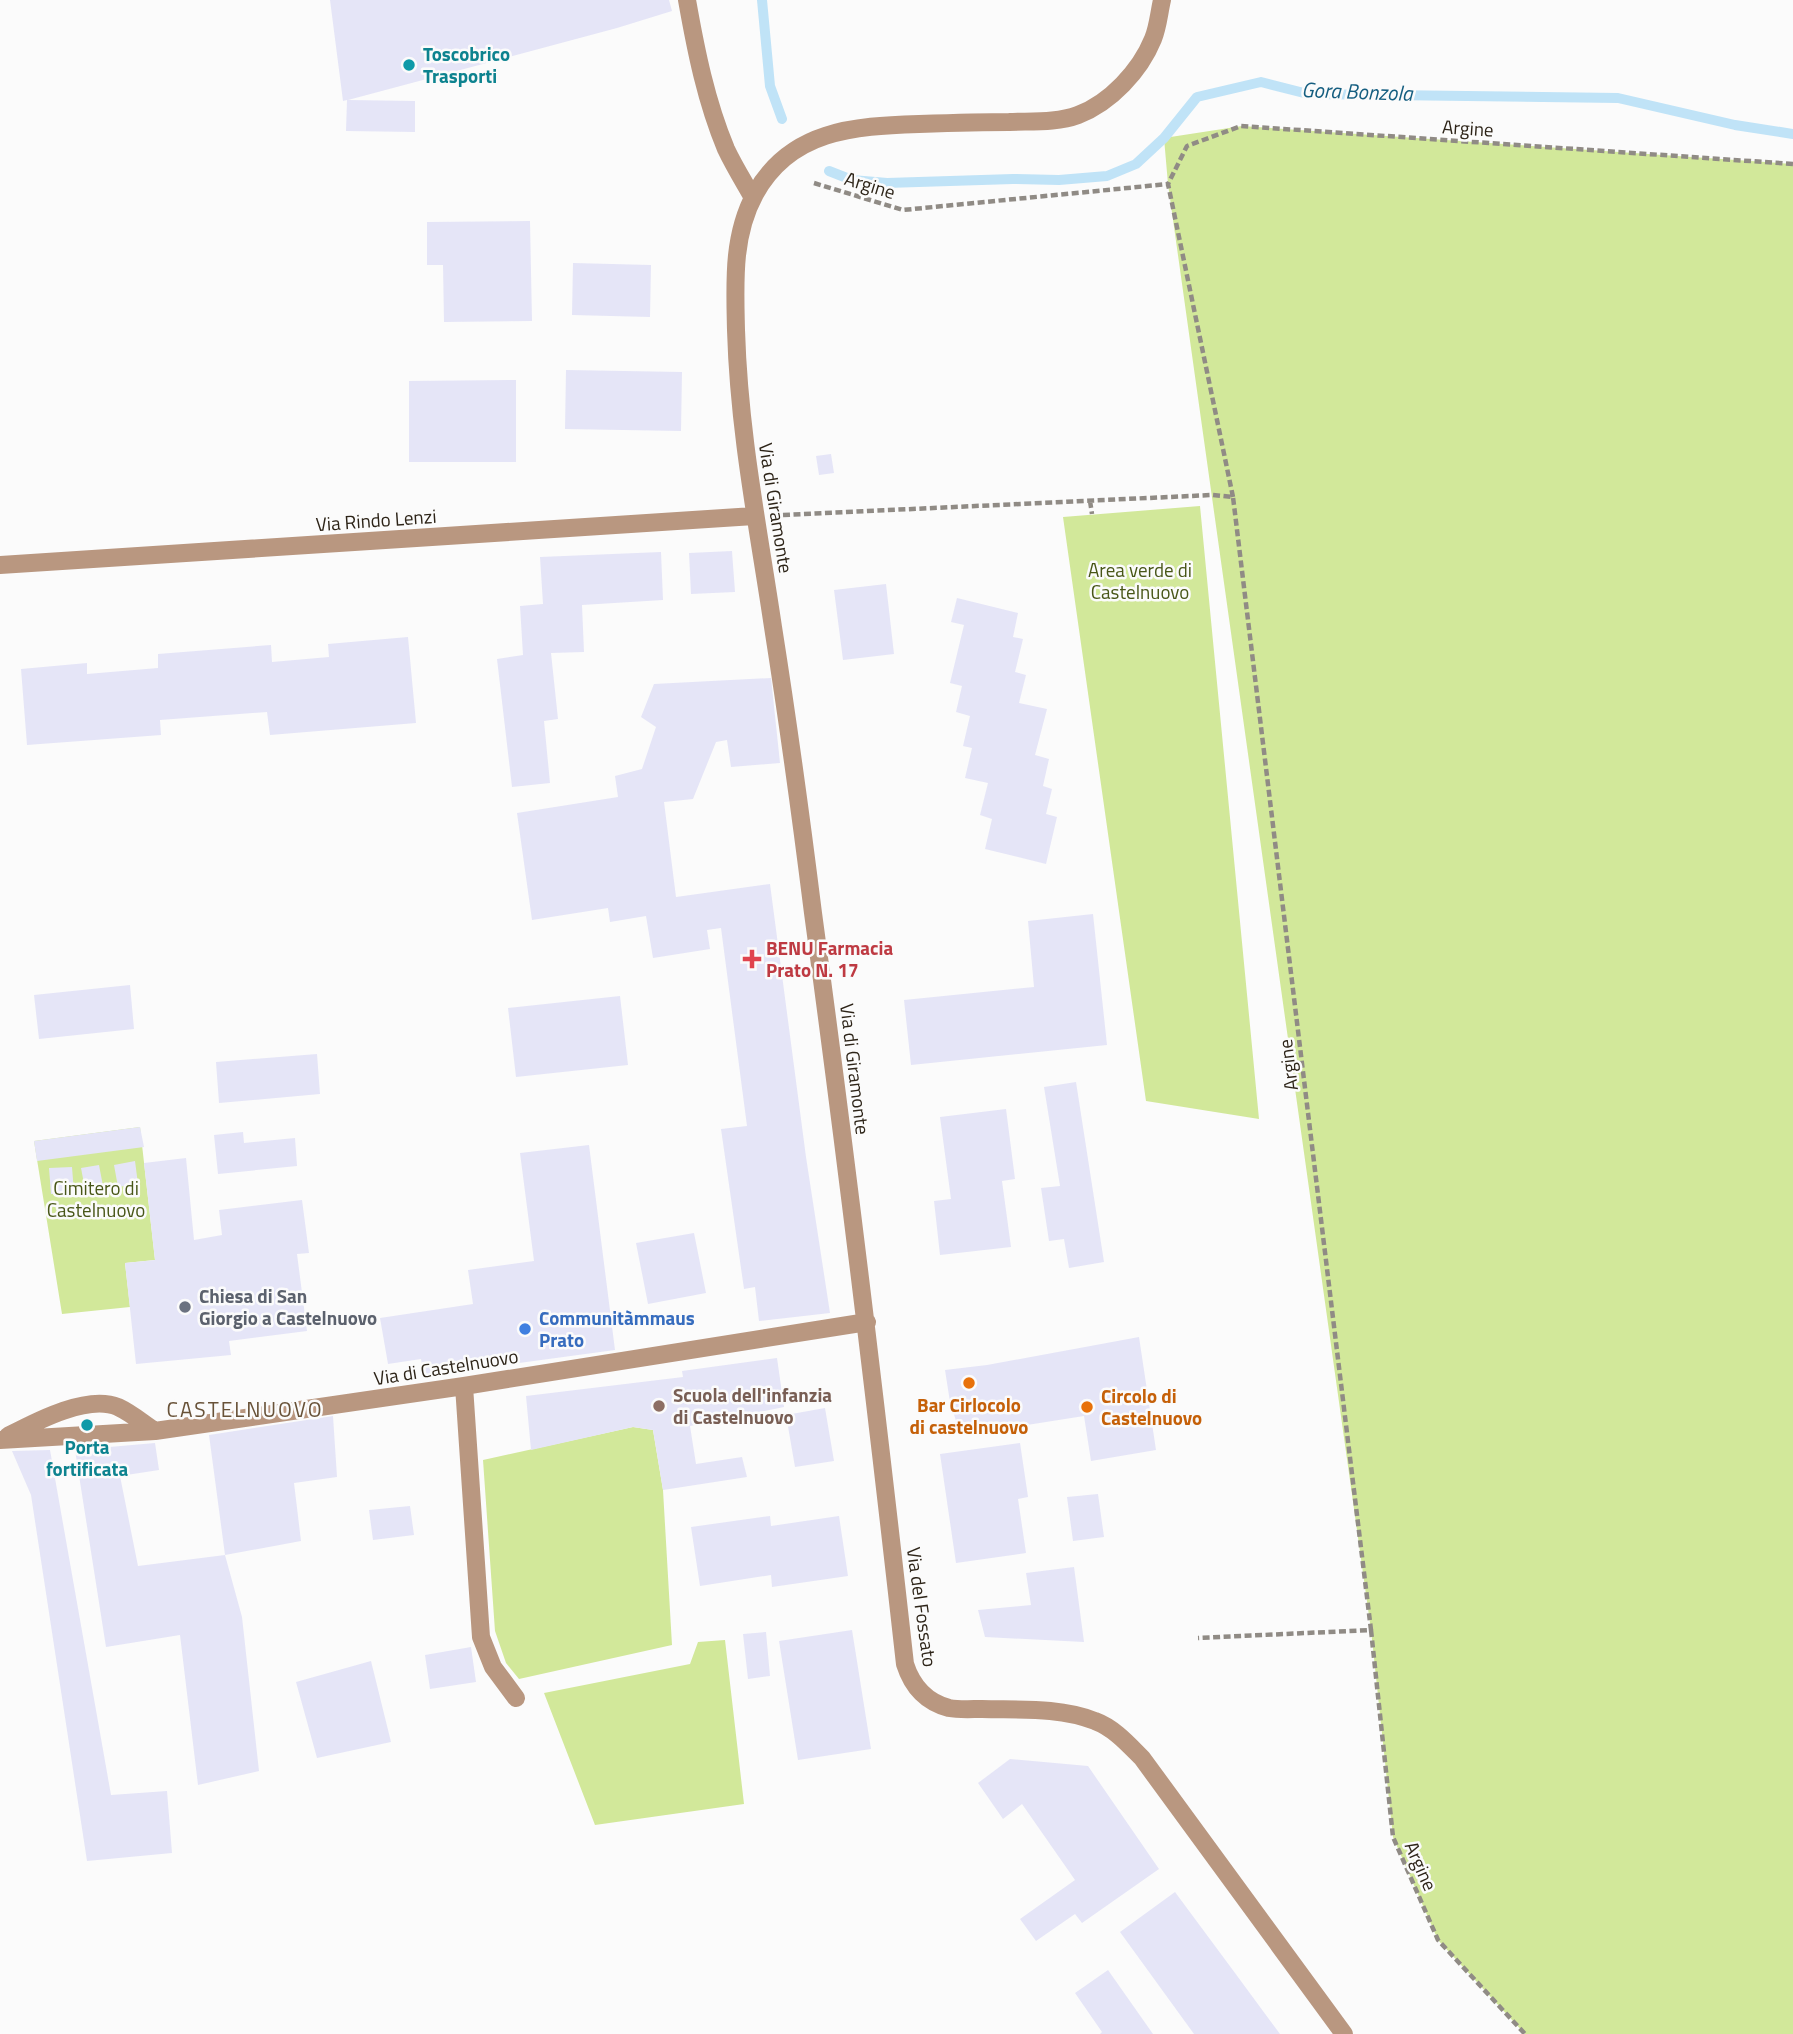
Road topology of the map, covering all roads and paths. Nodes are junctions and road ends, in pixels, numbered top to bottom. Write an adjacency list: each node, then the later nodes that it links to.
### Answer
1 (687, 0): 6 (street)
2 (1162, 0): 6 (street, Via di Giramonte)
3 (1793, 164): 5 (path, Argine)
4 (814, 183): 5 (path, Argine)
5 (1168, 184): 7 (path, Argine)
6 (753, 198): 10 (street, Via di Giramonte)
7 (1233, 497): 8 (path); 16 (path, Argine)
8 (1090, 500): 9 (path); 10 (path)
9 (1092, 514)
10 (754, 516): 11 (street, Via Rindo Lenzi); 12 (street, Via di Giramonte)
11 (0, 565)
12 (867, 1322): 13 (street, Via di Castelnuovo); 19 (street, Via del Fossato)
13 (464, 1386): 14 (street, Via di Castelnuovo); 18 (street)
14 (155, 1431): 15 (street, Via di Castelnuovo); 15 (street, Via di Castelnuovo)
15 (0, 1440)
16 (1371, 1630): 17 (path); 20 (path, Argine)
17 (1198, 1638)
18 (516, 1698)
19 (1344, 2034)
20 (1525, 2034)

